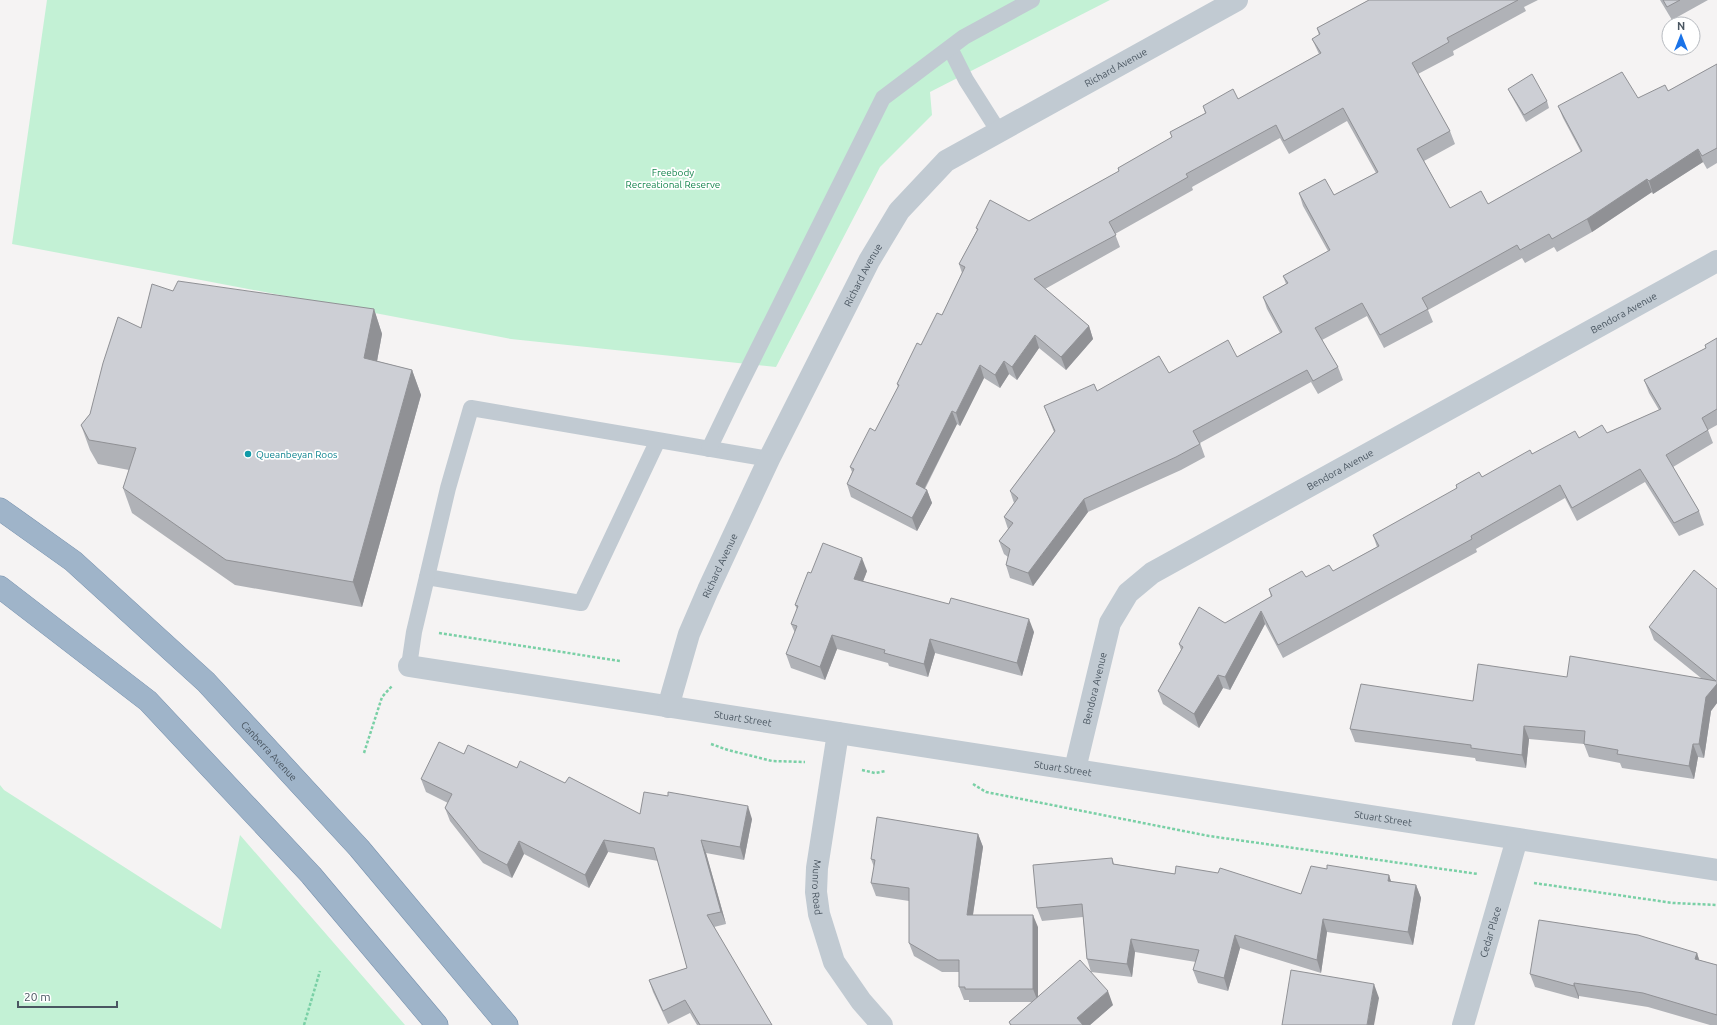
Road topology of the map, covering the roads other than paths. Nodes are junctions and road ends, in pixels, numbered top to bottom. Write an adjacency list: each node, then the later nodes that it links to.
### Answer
1 (1032, 0): 3 (lane)
2 (1237, 0): 4 (street, Richard Avenue)
3 (950, 48): 4 (lane); 7 (lane)
4 (999, 132): 8 (street, Richard Avenue)
5 (1717, 261): 15 (street, Bendora Avenue)
6 (658, 440): 7 (lane); 10 (lane); 10 (lane)
7 (709, 449): 8 (lane)
8 (769, 459): 13 (street, Richard Avenue)
9 (0, 509): 19 (highway, Canberra Avenue)
10 (427, 577): 12 (lane)
11 (0, 587): 18 (highway)
12 (410, 666): 13 (street, Stuart Street)
13 (668, 707): 14 (street, Stuart Street)
14 (838, 733): 15 (street, Stuart Street); 20 (street, Munro Road)
15 (1076, 769): 16 (street, Stuart Street)
16 (1517, 839): 17 (street, Stuart Street); 21 (street, Cedar Place)
17 (1717, 870)
18 (437, 1025)
19 (507, 1025)
20 (882, 1025)
21 (1463, 1025)

